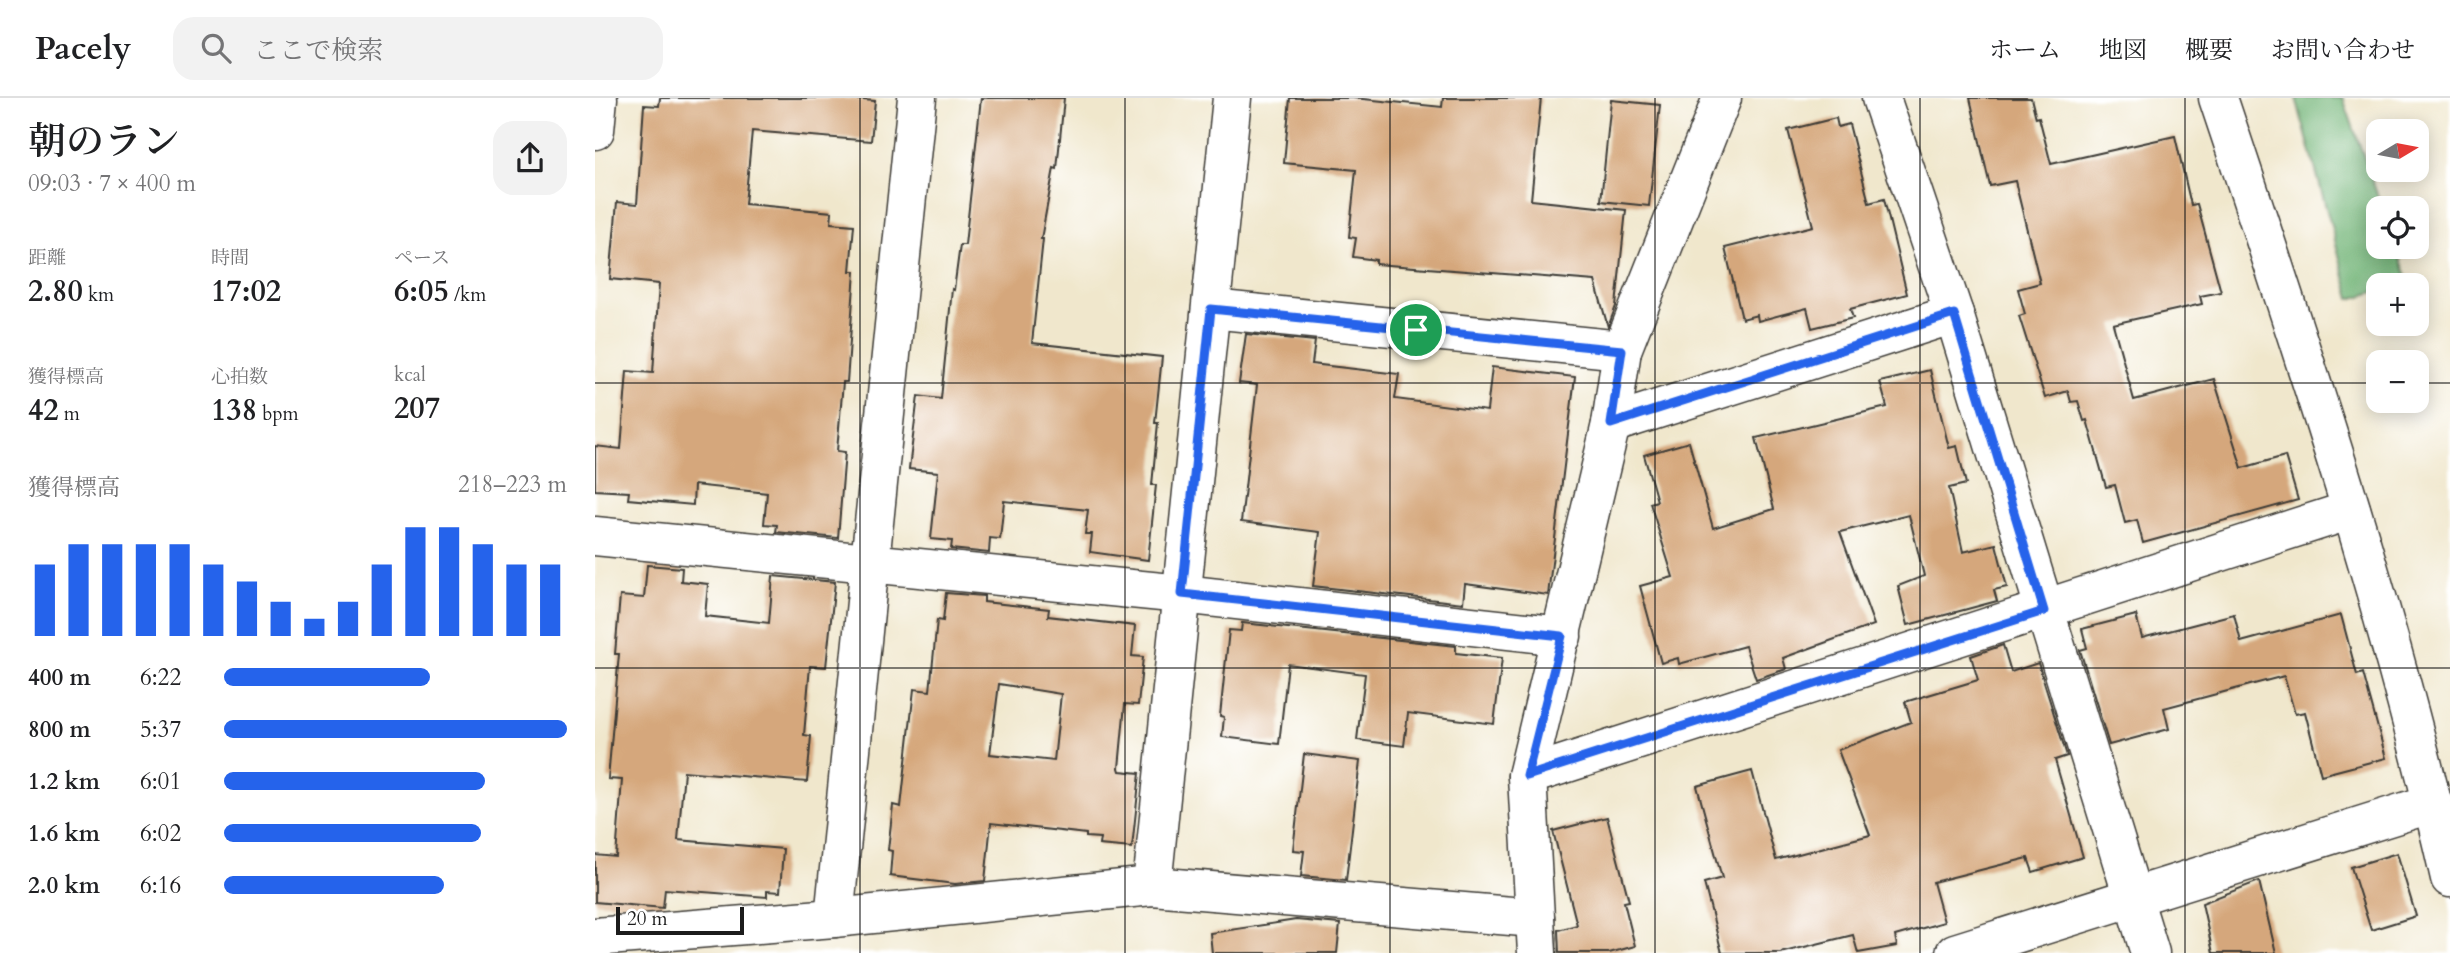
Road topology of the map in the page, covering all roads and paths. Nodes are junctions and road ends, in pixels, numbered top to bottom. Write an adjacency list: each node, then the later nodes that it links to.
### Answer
1 (599, 98): 7 (street)
2 (917, 98): 14 (street)
3 (1232, 98): 8 (street)
4 (1721, 98): 10 (street)
5 (1881, 98): 9 (street)
6 (2218, 98): 12 (street)
7 (595, 130)
8 (1211, 309): 10 (street); 15 (street)
9 (1954, 314): 11 (street); 16 (street)
10 (1622, 350): 11 (street)
11 (1611, 424): 17 (street)
12 (2351, 510): 16 (street); 19 (street)
13 (595, 536): 14 (street)
14 (869, 562): 15 (street); 23 (street)
15 (1182, 594): 17 (street); 21 (street)
16 (2044, 611): 18 (street); 22 (street)
17 (1562, 636): 18 (street)
18 (1527, 776): 24 (street)
19 (2433, 803): 20 (street); 22 (street)
20 (2450, 878)
21 (1152, 887): 23 (street); 24 (street)
22 (2133, 895): 26 (street); 27 (street)
23 (834, 918): 25 (street)
24 (1536, 936)
25 (595, 937)
26 (1955, 953)
27 (2150, 953)

